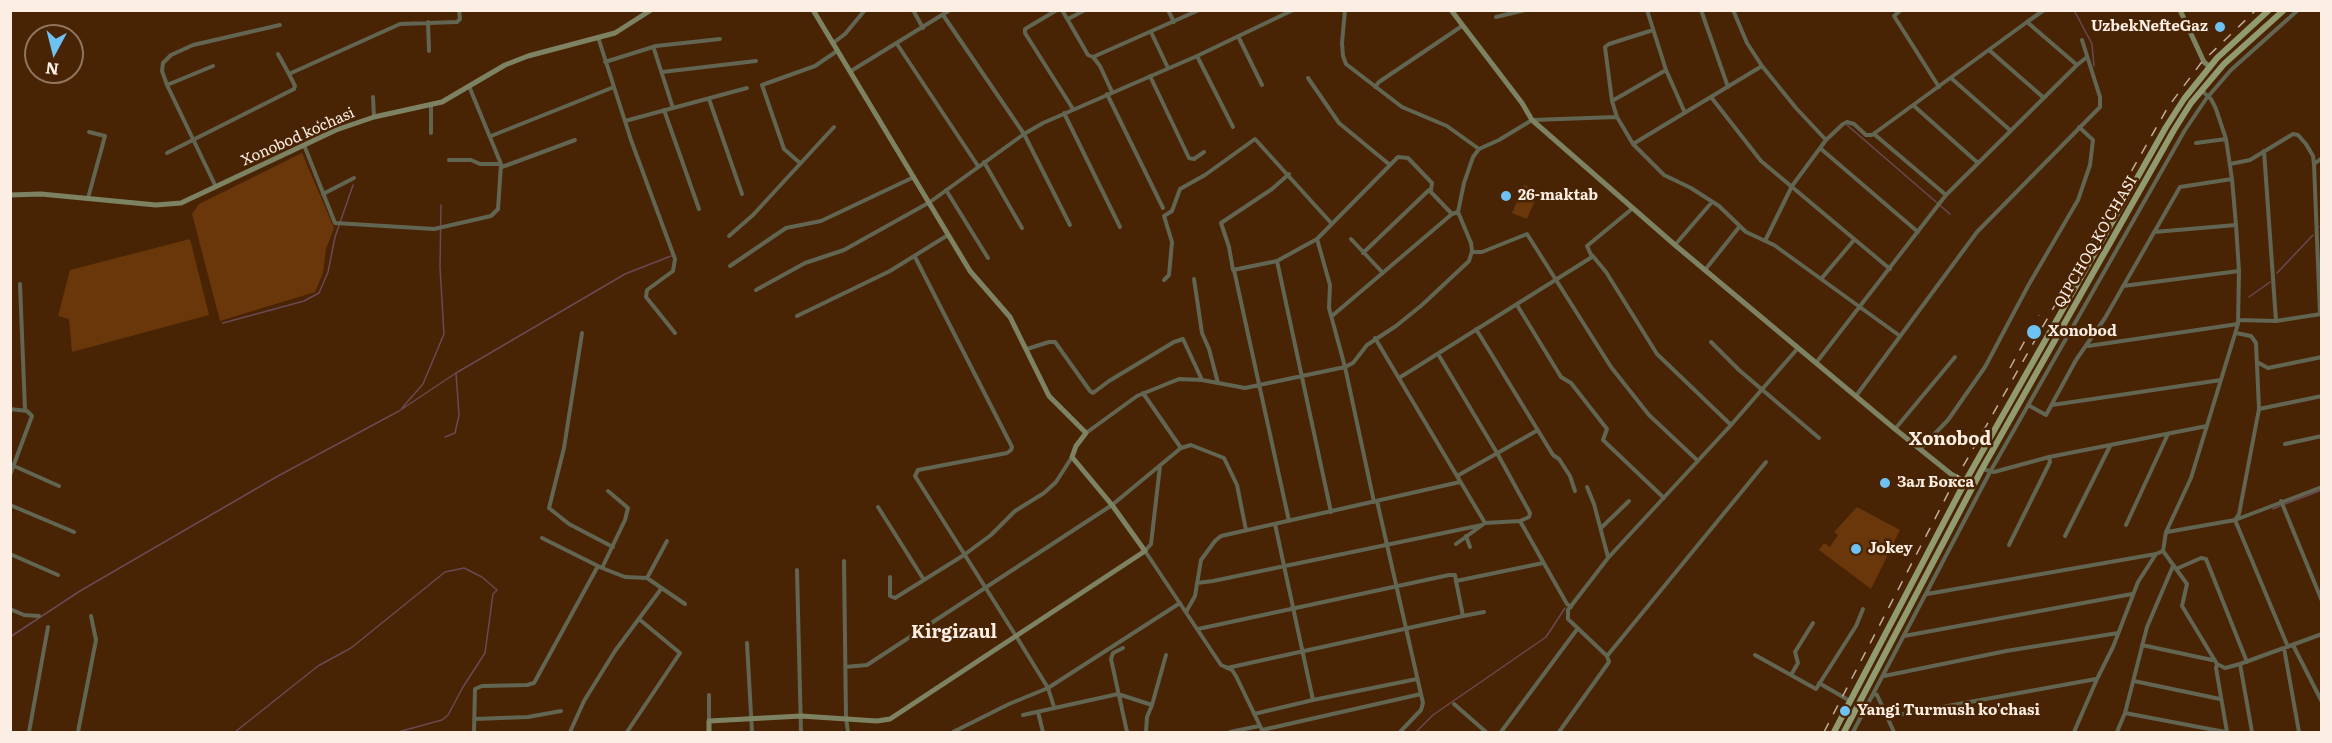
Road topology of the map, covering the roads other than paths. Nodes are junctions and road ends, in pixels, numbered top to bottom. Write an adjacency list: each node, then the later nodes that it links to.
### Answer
1 (459, 10): 28 (street)
2 (651, 10): 37 (street, Xonobod koʻchasi)
3 (813, 10): 40 (street)
4 (865, 10): 40 (street)
5 (913, 10): 33 (street)
6 (950, 10): 25 (street)
7 (1057, 10): 85 (street)
8 (1062, 10): 27 (street)
9 (1085, 10): 27 (street)
10 (1168, 10): 29 (street)
11 (1199, 10): 29 (street)
12 (1293, 10): 36 (street)
13 (1345, 10): 70 (street)
14 (1451, 10): 32 (street)
15 (1525, 10): 26 (street)
16 (1647, 10): 34 (street)
17 (1701, 10): 71 (street)
18 (1733, 10): 54 (street)
19 (1901, 10): 72 (street)
20 (2044, 10): 30 (street)
21 (2180, 10): 55 (street)
22 (2269, 10): 55 (main road, QIPCHOQ KO'CHASI)
23 (2284, 10): 60 (main road, QIPCHOQ KO'CHASI)
24 (2298, 10): 78 (street)
25 (943, 15): 33 (street); 99 (street)
26 (1496, 17)
27 (1068, 19): 48 (street)
28 (429, 22): 44 (street); 61 (street)
29 (1174, 22): 35 (street)
30 (2027, 22): 43 (street); 52 (street)
31 (280, 25): 65 (street)
32 (1462, 26): 70 (street); 91 (street)
33 (922, 28): 41 (street)
34 (1653, 30): 57 (street); 81 (street)
35 (1151, 32): 48 (street); 56 (street)
36 (1238, 36): 47 (street); 66 (street)
37 (598, 37): 51 (street); 68 (street, Xonobod koʻchasi)
38 (720, 39): 42 (street)
39 (2082, 40): 49 (street)
40 (833, 43): 45 (street)
41 (897, 44): 58 (street); 123 (street)
42 (654, 49): 51 (street); 59 (street)
43 (1989, 50): 64 (street); 79 (street)
44 (429, 51)
45 (837, 51): 58 (street); 118 (street)
46 (279, 54): 61 (street)
47 (1197, 56): 56 (street); 94 (street)
48 (1093, 57): 75 (street)
49 (2087, 57): 52 (street); 95 (street)
50 (756, 61): 59 (street)
51 (605, 62): 69 (street)
52 (2077, 65): 79 (street)
53 (213, 66): 65 (street)
54 (1762, 66): 71 (street); 105 (street)
55 (2210, 67): 60 (main road); 67 (main road, QIPCHOQ KO'CHASI)
56 (1168, 68): 62 (street)
57 (1666, 70): 81 (street); 87 (street)
58 (851, 71): 125 (street)
59 (662, 72): 84 (street)
60 (2216, 73): 74 (main road, QIPCHOQ KO'CHASI)
61 (289, 74): 102 (street)
62 (1150, 76): 75 (street); 111 (street)
63 (1308, 78): 122 (street)
64 (1951, 78): 72 (street); 96 (street)
65 (167, 85): 102 (street)
66 (1262, 85)
67 (2194, 85): 74 (main road); 241 (main road, QIPCHOQ KO'CHASI)
68 (469, 86): 82 (street, Xonobod koʻchasi); 101 (street)
69 (614, 87): 92 (street); 101 (street)
70 (1375, 87): 110 (street)
71 (1728, 87): 77 (street)
72 (1939, 87): 83 (street)
73 (747, 88): 80 (street)
74 (2201, 91): 78 (street); 236 (main road, QIPCHOQ KO'CHASI)
75 (1110, 93): 85 (street); 140 (street)
76 (373, 97): 89 (street)
77 (1711, 97): 87 (street); 128 (street)
78 (2208, 97): 103 (street); 212 (street)
79 (2044, 98): 96 (street)
80 (709, 99): 84 (street); 133 (street)
81 (1612, 101): 90 (street)
82 (431, 105): 89 (street, Xonobod koʻchasi); 98 (street)
83 (1913, 105): 100 (street); 117 (street)
84 (673, 108): 86 (street)
85 (1073, 109): 88 (street)
86 (664, 110): 92 (street); 139 (street)
87 (1685, 112): 107 (street)
88 (1064, 113): 99 (street); 148 (street)
89 (375, 117): 108 (street, Xonobod koʻchasi)
90 (1617, 117): 91 (street); 107 (street)
91 (1532, 120): 110 (street); 141 (street)
92 (625, 122): 188 (street)
93 (834, 127): 118 (street)
94 (1233, 127)
95 (2079, 127): 190 (street); 228 (street)
96 (2011, 131): 117 (street)
97 (89, 132): 136 (street)
98 (431, 133)
99 (1024, 134): 116 (street); 145 (street)
100 (1874, 134): 105 (street); 135 (street)
101 (490, 136): 121 (street)
102 (194, 138): 113 (street); 129 (street)
103 (2226, 139): 106 (street); 119 (street)
104 (575, 140): 121 (street)
105 (1826, 140): 109 (street)
106 (2196, 143)
107 (1633, 144): 138 (street)
108 (304, 145): 129 (street, Xonobod koʻchasi); 132 (street)
109 (1820, 148): 128 (street); 150 (street)
110 (1479, 149): 142 (street)
111 (1204, 152)
112 (2264, 152): 119 (street); 120 (street); 184 (street)
113 (167, 153)
114 (2322, 158): 120 (street)
115 (449, 160): 121 (street)
116 (984, 162): 123 (street); 149 (street)
117 (1978, 163): 135 (street)
118 (800, 164): 153 (street)
119 (2230, 164): 127 (street)
120 (2314, 164): 162 (street)
121 (502, 165): 132 (street)
122 (1390, 165): 131 (street); 144 (street)
123 (978, 166): 130 (street)
124 (1288, 175): 144 (street); 167 (street); 174 (street)
125 (914, 177): 137 (street); 166 (street)
126 (354, 178): 132 (street)
127 (2232, 179): 146 (street); 151 (street)
128 (1792, 186): 156 (street); 157 (street)
129 (216, 188): 136 (street, Xonobod koʻchasi)
130 (946, 190): 137 (street); 164 (street)
131 (1431, 190): 143 (street); 160 (street)
132 (323, 194)
133 (742, 194)
134 (10, 195): 136 (street, Xonobod koʻchasi)
135 (1946, 195): 150 (street)
136 (88, 198)
137 (930, 202): 152 (street); 178 (street)
138 (1712, 202): 147 (street); 158 (street)
139 (699, 208)
140 (1163, 208)
141 (1633, 208): 158 (street); 161 (street)
142 (1458, 212): 143 (street); 159 (street)
143 (1452, 214): 171 (street)
144 (1332, 224): 154 (street)
145 (1070, 225)
146 (2236, 225): 151 (street); 170 (street)
147 (1740, 226): 157 (street); 168 (street)
148 (1120, 227)
149 (1023, 228)
150 (1918, 232): 169 (street)
151 (2153, 232): 177 (street)
152 (948, 235): 163 (street); 195 (street)
153 (729, 236)
154 (1317, 239): 165 (street); 183 (street)
155 (1351, 240): 160 (street)
156 (1854, 240): 169 (street); 173 (street)
157 (1765, 241): 173 (street)
158 (1676, 245): 168 (street)
159 (1472, 252): 175 (street); 191 (street)
160 (1364, 253): 171 (street)
161 (1590, 253): 175 (street); 217 (street)
162 (2320, 254): 181 (street)
163 (915, 257): 182 (street); 279 (street)
164 (988, 258)
165 (1277, 261): 167 (street); 202 (street)
166 (730, 266)
167 (1233, 270): 207 (street)
168 (1705, 270): 194 (street)
169 (1890, 270): 180 (street)
170 (2239, 271): 177 (street); 185 (street)
171 (1383, 273): 183 (street)
172 (1194, 279): 206 (street)
173 (1821, 279): 180 (street)
174 (1164, 280)
175 (1556, 280): 179 (street); 232 (street)
176 (20, 284): 216 (street)
177 (2122, 286): 193 (street)
178 (756, 290)
179 (1517, 305): 186 (street); 248 (street)
180 (1859, 307): 190 (street); 200 (street)
181 (2321, 314): 184 (street)
182 (796, 316)
183 (1332, 316): 201 (street)
184 (2276, 321): 185 (street)
185 (2239, 322): 189 (street); 193 (street)
186 (1476, 329): 196 (street); 220 (street)
187 (582, 333): 273 (street)
188 (675, 333)
189 (2236, 333): 199 (street); 205 (street)
190 (1899, 336): 210 (street)
191 (1375, 338): 201 (street); 203 (street)
192 (1711, 342): 208 (street)
193 (2087, 346): 213 (street)
194 (1798, 348): 200 (street); 208 (street)
195 (1028, 349): 204 (street); 221 (street)
196 (1438, 354): 203 (street); 229 (street)
197 (1955, 357): 219 (street)
198 (2322, 357): 199 (street)
199 (2257, 362): 215 (street)
200 (1816, 363): 210 (street)
201 (1345, 367): 202 (street); 250 (street)
202 (1302, 376): 207 (street); 255 (street)
203 (1399, 378): 239 (street)
204 (1202, 380): 206 (street); 209 (street)
205 (2221, 380): 213 (street); 218 (street)
206 (1218, 383): 207 (street)
207 (1259, 385): 257 (street)
208 (1762, 390): 217 (street); 224 (street)
209 (1143, 393): 221 (street); 227 (street)
210 (1855, 396): 219 (street)
211 (2322, 396): 215 (street)
212 (2028, 405): 213 (street); 237 (street)
213 (2051, 405)
214 (10, 409): 216 (street)
215 (2259, 409): 256 (street)
216 (25, 410): 235 (street)
217 (1731, 425): 232 (street)
218 (2207, 426): 222 (street); 265 (street)
219 (1895, 429): 228 (street)
220 (1538, 430): 229 (street); 247 (street)
221 (1086, 433): 230 (street)
222 (2169, 433): 226 (street); 261 (street)
223 (2322, 436): 225 (street)
224 (1819, 438)
225 (2285, 444)
226 (2110, 446): 231 (street); 267 (street)
227 (1181, 448): 234 (street); 263 (street)
228 (1920, 449): 241 (street)
229 (1497, 453): 239 (street); 258 (street)
230 (1072, 457): 253 (street); 279 (street)
231 (2049, 457): 237 (street); 272 (street)
232 (1698, 461): 248 (street)
233 (1766, 462): 327 (street)
234 (1160, 465): 253 (street); 275 (street)
235 (14, 466): 238 (street); 242 (street)
236 (1982, 469): 237 (street); 243 (main road, QIPCHOQ KO'CHASI)
237 (1990, 472): 297 (street)
238 (10, 475)
239 (1457, 476): 240 (street)
240 (1461, 482): 250 (street); 260 (street)
241 (1965, 482): 243 (street); 347 (main road, QIPCHOQ KO'CHASI)
242 (59, 486)
243 (1973, 486): 383 (main road, QIPCHOQ KO'CHASI)
244 (2322, 486): 251 (street)
245 (1587, 487): 262 (street)
246 (608, 491): 273 (street)
247 (1575, 491)
248 (1664, 498): 280 (street)
249 (1629, 501): 262 (street)
250 (1376, 502): 255 (street); 270 (street)
251 (2282, 504): 256 (street); 298 (street)
252 (10, 505): 264 (street)
253 (1112, 505): 275 (street); 294 (street)
254 (878, 507): 290 (street)
255 (1331, 512): 257 (street)
256 (2235, 520): 265 (street); 322 (street)
257 (1289, 521): 259 (street)
258 (1520, 521): 260 (street); 282 (street)
259 (1275, 524): 263 (street); 283 (street)
260 (1483, 524): 266 (street); 270 (street)
261 (2126, 525)
262 (1601, 529): 280 (street)
263 (1246, 530): 292 (street)
264 (74, 532)
265 (2166, 532): 276 (street)
266 (1466, 536): 271 (street); 274 (street)
267 (2065, 536)
268 (542, 538): 284 (street)
269 (667, 542): 289 (street)
270 (1387, 544): 283 (street); 293 (street)
271 (1456, 544)
272 (2008, 545)
273 (613, 547): 284 (street)
274 (1470, 547)
275 (1145, 551): 299 (street); 318 (street)
276 (2163, 551): 278 (street); 285 (street)
277 (10, 554): 287 (street)
278 (2156, 554): 296 (street); 297 (street)
279 (964, 555): 290 (street); 294 (street)
280 (1608, 558): 301 (street)
281 (844, 561): 332 (street)
282 (1543, 563): 291 (street); 301 (street)
283 (1284, 566): 292 (street); 302 (street)
284 (600, 567): 289 (street); 361 (street)
285 (2174, 567): 321 (street); 328 (street); 329 (street)
286 (797, 570): 357 (street)
287 (58, 575)
288 (890, 577): 290 (street)
289 (647, 578): 295 (street)
290 (924, 580)
291 (1456, 581): 293 (street); 309 (street)
292 (1197, 583): 305 (street)
293 (1397, 586): 302 (street); 315 (street)
294 (986, 588): 318 (street); 332 (street)
295 (661, 589): 300 (street); 310 (street)
296 (2133, 594): 316 (street); 319 (street)
297 (1926, 595): 319 (street)
298 (2322, 601)
299 (1180, 603): 305 (street); 340 (street)
300 (685, 604)
301 (1571, 607): 313 (street)
302 (1293, 608): 314 (street); 324 (street)
303 (10, 609): 307 (street)
304 (1863, 609): 339 (street)
305 (1186, 612): 314 (street)
306 (1484, 612): 309 (street)
307 (39, 616)
308 (91, 616): 365 (street)
309 (1463, 616): 315 (street)
310 (639, 619): 367 (street); 368 (street)
311 (1813, 623): 334 (street)
312 (48, 627): 364 (street)
313 (1578, 628): 327 (street); 380 (street)
314 (1198, 629): 333 (street)
315 (1406, 629): 324 (street); 336 (street)
316 (2119, 633): 335 (street); 337 (street)
317 (2322, 634): 322 (street)
318 (1016, 636): 340 (street); 360 (street)
319 (1904, 636): 335 (street)
320 (747, 644): 359 (street)
321 (2142, 645): 328 (street); 338 (street)
322 (2288, 647): 329 (street); 348 (street); 390 (street)
323 (1123, 648): 341 (street)
324 (1303, 651): 333 (street); 346 (street)
325 (1166, 655): 350 (street)
326 (1755, 655): 334 (street)
327 (1607, 656): 381 (street)
328 (2213, 660): 330 (street)
329 (2247, 662): 331 (street)
330 (2217, 664): 331 (street); 345 (street)
331 (2240, 664): 389 (street)
332 (845, 667): 360 (street)
333 (1227, 668): 355 (street)
334 (1791, 675): 339 (street)
335 (1883, 676): 343 (street)
336 (1417, 679): 342 (street); 346 (street)
337 (2097, 679): 358 (street); 386 (street)
338 (2134, 681): 345 (street); 354 (street)
339 (1819, 683): 347 (street)
340 (1048, 688): 351 (street); 373 (street)
341 (1118, 694): 350 (street); 351 (street); 375 (street)
342 (1421, 694): 363 (street); 378 (street)
343 (1874, 694): 358 (street); 384 (street)
344 (709, 695): 362 (street)
345 (2220, 699): 388 (street)
346 (1313, 700): 355 (street)
347 (1850, 701): 382 (main road, QIPCHOQ KO'CHASI)
348 (2322, 702)
349 (1454, 704): 379 (street)
350 (1152, 705): 376 (street)
351 (1054, 707): 353 (street)
352 (561, 711): 361 (street)
353 (1038, 712): 356 (street); 374 (street)
354 (2125, 713): 387 (street); 388 (street)
355 (1254, 714): 363 (street)
356 (1023, 715)
357 (801, 716): 359 (street); 360 (street); 371 (street)
358 (1887, 717): 385 (street)
359 (751, 718): 362 (street); 370 (street)
360 (846, 718): 372 (street)
361 (474, 719): 366 (street)
362 (709, 721): 369 (street)
363 (1261, 730): 377 (street)
364 (29, 732)
365 (78, 732)
366 (474, 732)
367 (570, 732)
368 (627, 732)
369 (709, 732)
370 (752, 732)
371 (801, 732)
372 (848, 732)
373 (953, 732)
374 (1043, 732)
375 (1127, 732)
376 (1146, 732)
377 (1230, 732)
378 (1400, 732)
379 (1486, 732)
380 (1501, 732)
381 (1559, 732)
382 (1834, 732)
383 (1844, 732)
384 (1853, 732)
385 (1894, 732)
386 (2073, 732)
387 (2117, 732)
388 (2226, 732)
389 (2252, 732)
390 (2299, 732)

